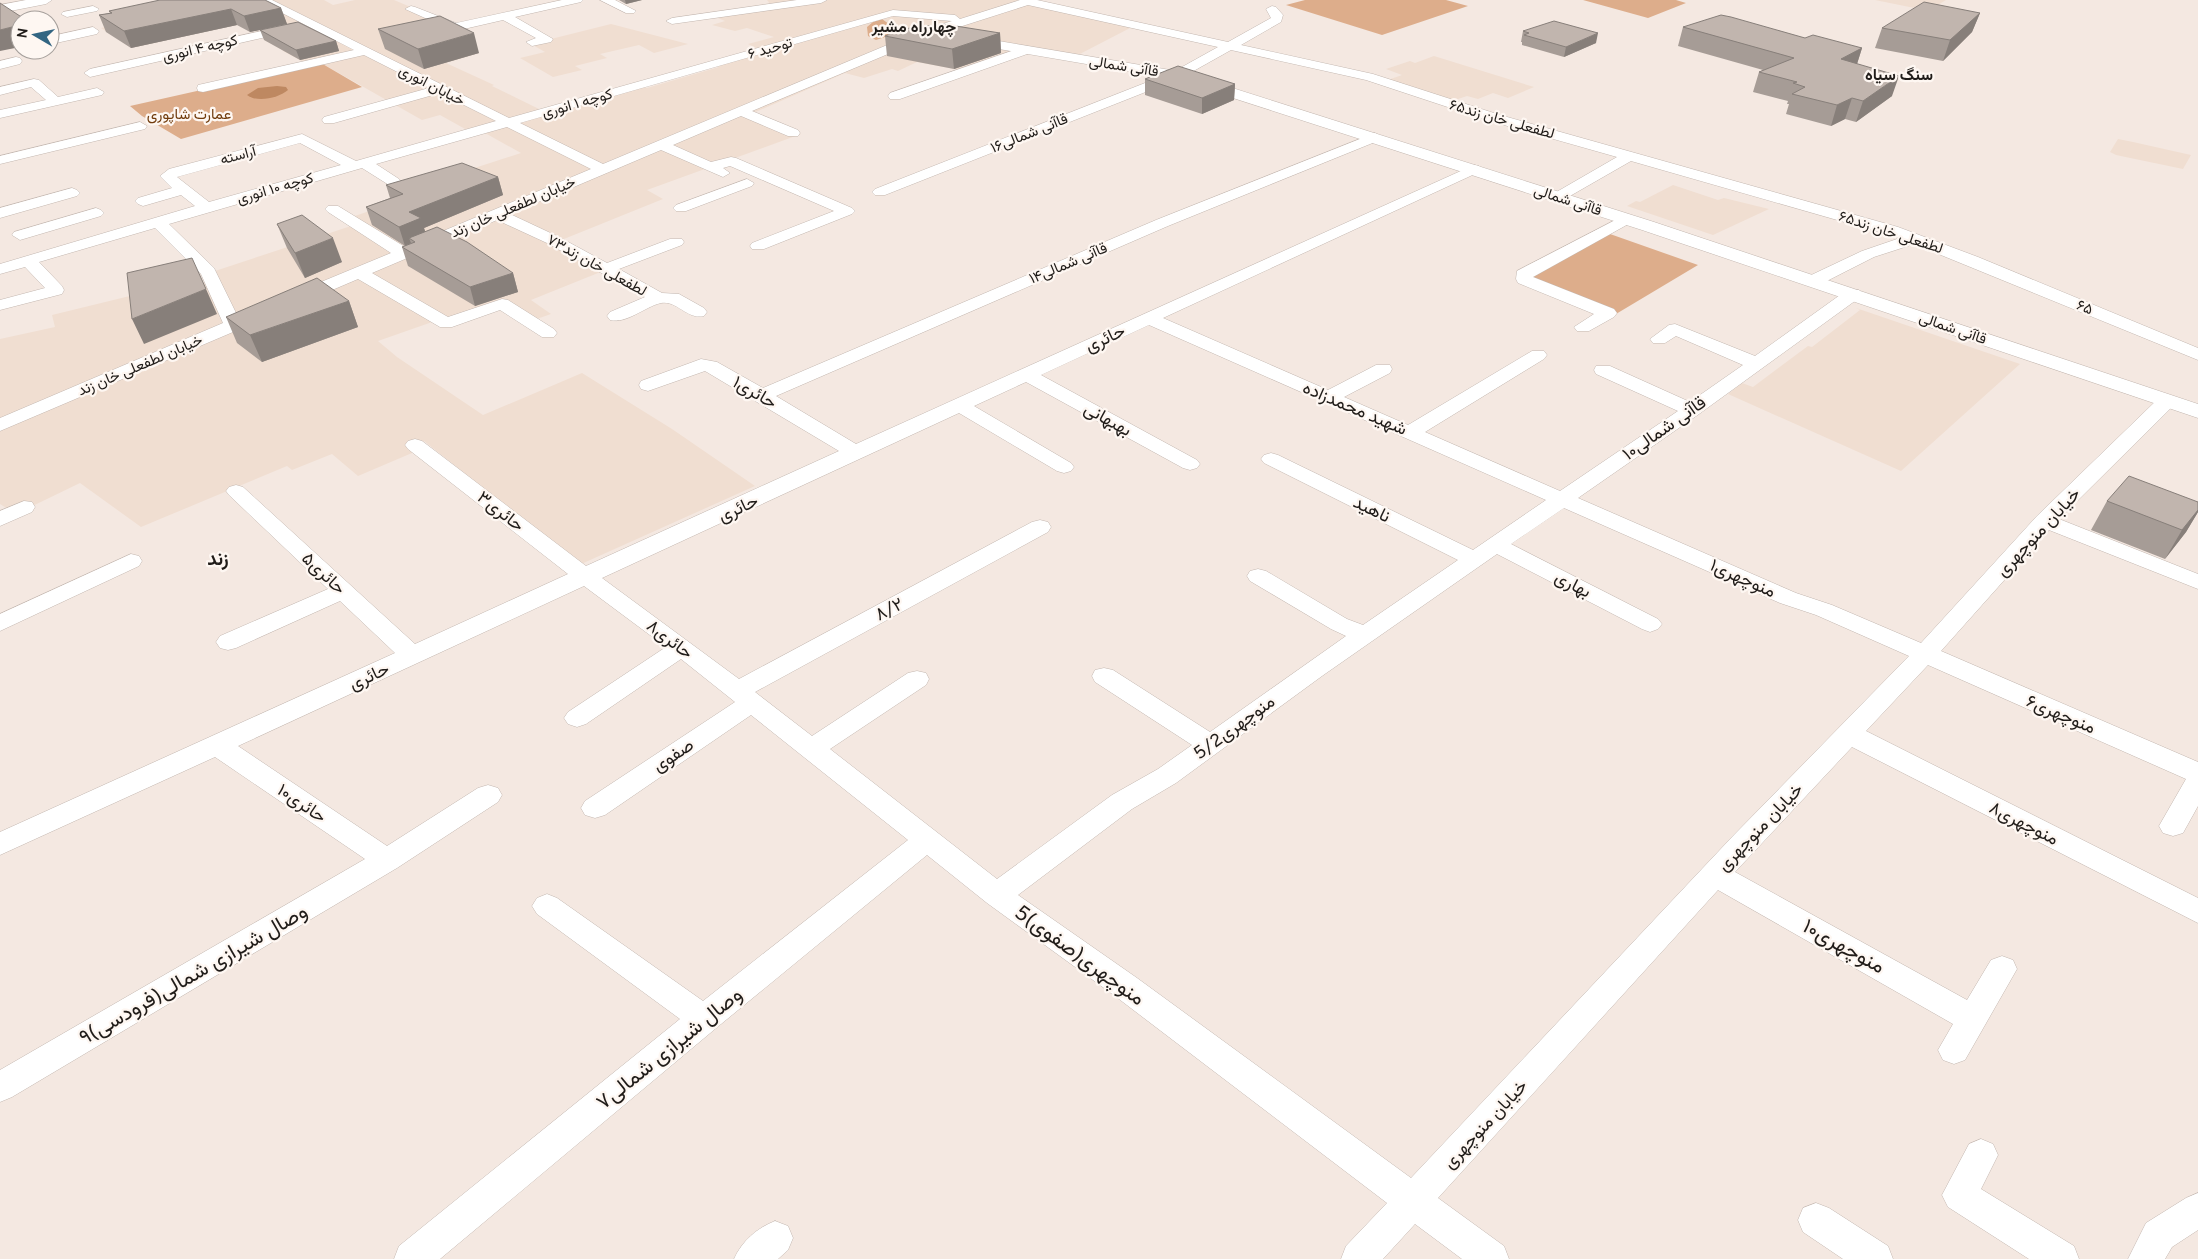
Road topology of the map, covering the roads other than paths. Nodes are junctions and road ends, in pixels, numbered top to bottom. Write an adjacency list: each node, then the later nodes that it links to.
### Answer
1 (46, 0): 9 (main road)
2 (263, 0): 20 (street, خیابان انوری)
3 (574, 0): 12 (street)
4 (606, 0): 13 (street)
5 (821, 0): 19 (street)
6 (881, 0): 15 (street)
7 (1028, 1): 18 (street, خیابان لطفعلی خان زند); 30 (street, لطفعلی خان زند۶۵)
8 (513, 4): 12 (street)
9 (0, 9)
10 (93, 9): 16 (street)
11 (411, 9): 21 (street)
12 (531, 10): 17 (street)
13 (630, 11)
14 (1274, 12): 30 (street, قاآنی شمالی۱۶)
15 (893, 13): 18 (street); 23 (street); 37 (street, ۶ توحید)
16 (67, 14)
17 (504, 16): 21 (street); 27 (street)
18 (969, 19): 23 (street, خیابان لطفعلی خان زند)
19 (672, 21)
20 (311, 24): 31 (street, خیابان انوری); 35 (street, کوچه ۴ انوری)
21 (454, 27): 24 (street)
22 (93, 31): 25 (street)
23 (927, 33): 26 (main road, قاآنی شمالی); 28 (street, خیابان لطفعلی خان زند)
24 (417, 36)
25 (60, 38)
26 (953, 38): 28 (main road); 32 (main road, قاآنی شمالی)
27 (532, 42)
28 (906, 42): 44 (street, خیابان لطفعلی خان زند)
29 (379, 44): 31 (street)
30 (1229, 45): 36 (street, قاآنی شمالی۱۶); 52 (street, لطفعلی خان زند۶۵)
31 (363, 50): 38 (street); 39 (street, خیابان انوری)
32 (1026, 50): 36 (main road, قاآنی شمالی); 42 (street)
33 (16, 61): 34 (street)
34 (0, 65)
35 (90, 73)
36 (1177, 75): 50 (main road, قاآنی شمالی); 60 (street, قاآنی شمالی۱۶)
37 (648, 83): 47 (street, کوچه ۱ انوری)
38 (203, 88)
39 (440, 89): 46 (street); 47 (street, خیابان انوری)
40 (0, 91): 43 (street)
41 (98, 92): 43 (street)
42 (895, 96)
43 (55, 101): 45 (street)
44 (740, 111): 49 (street); 51 (street, خیابان لطفعلی خان زند)
45 (0, 114)
46 (329, 120)
47 (506, 123): 54 (street, کوچه ۱۰ انوری); 56 (street, خیابان انوری)
48 (140, 126): 53 (street)
49 (793, 134)
50 (1375, 137): 57 (main road, قاآنی شمالی); 100 (street, قاآنی شمالی۱۴)
51 (661, 145): 55 (street); 56 (street, خیابان لطفعلی خان زند)
52 (1631, 155): 62 (street); 73 (street, لطفعلی خان زند۶۵)
53 (0, 160)
54 (359, 165): 58 (street); 59 (street, آراسته); 64 (street, کوچه ۱۰ انوری)
55 (709, 167): 65 (street); 75 (street)
56 (602, 169): 69 (street, خیابان لطفعلی خان زند)
57 (1474, 169): 62 (main road, قاآنی شمالی); 88 (street, حائری)
58 (394, 182)
59 (184, 189): 63 (street); 64 (street, آراسته)
60 (880, 192)
61 (72, 193): 68 (street)
62 (1558, 196): 70 (main road, قاآنی شمالی)
63 (143, 201)
64 (206, 208): 71 (street, کوچه ۱۰ انوری)
65 (681, 208)
66 (333, 210): 76 (street)
67 (96, 213): 72 (street)
68 (0, 214): 72 (street)
69 (497, 214): 76 (street, خیابان لطفعلی خان زند); 80 (street, لطفعلی خان زند۷۳)
70 (1627, 219): 82 (main road, قاآنی شمالی); 90 (street)
71 (159, 223): 77 (street, کوچه ۱۰ انوری); 89 (street)
72 (20, 235): 77 (street)
73 (1914, 238): 78 (street, لطفعلی خان زند۶۵); 82 (street)
74 (676, 242): 80 (street)
75 (758, 246)
76 (403, 253): 81 (street, خیابان لطفعلی خان زند)
77 (36, 259): 79 (street, کوچه ۱۰ انوری); 85 (street)
78 (1972, 260): 94 (street, ۶۵)
79 (0, 269)
80 (605, 269): 84 (street, لطفعلی خان زند۷۳)
81 (358, 272): 89 (street, خیابان لطفعلی خان زند); 91 (street)
82 (1812, 280): 83 (main road, قاآنی شمالی)
83 (1853, 294): 95 (street, قاآنی شمالی۱۰); 102 (main road, قاآنی شمالی)
84 (659, 298): 86 (street, لطفعلی خان زند۷۳); 87 (street)
85 (0, 305)
86 (698, 312)
87 (616, 316)
88 (1148, 318): 98 (street, حائری); 101 (street, شهید محمدزاده)
89 (233, 325): 106 (street, خیابان لطفعلی خان زند)
90 (1583, 327)
91 (548, 333)
92 (1658, 339): 95 (street)
93 (1538, 355): 107 (street)
94 (2198, 355)
95 (1757, 364): 104 (street, قاآنی شمالی۱۰)
96 (1383, 369): 101 (street)
97 (1603, 370): 104 (street)
98 (1026, 374): 103 (street, حائری); 111 (street, بهبهانی)
99 (648, 385): 100 (street, حائری۱)
100 (762, 395): 109 (street, حائری۱)
101 (1329, 397): 107 (street, شهید محمدزاده)
102 (2167, 401): 105 (main road, قاآنی شمالی); 117 (street, خیابان منوچهری)
103 (959, 405): 109 (street, حائری); 112 (street)
104 (1692, 410): 114 (street, قاآنی شمالی۱۰)
105 (2198, 411)
106 (0, 425)
107 (1410, 432): 114 (street, شهید محمدزاده)
108 (415, 445): 123 (street, حائری۳)
109 (856, 453): 123 (street, حائری)
110 (1271, 459): 120 (street, ناهید)
111 (1190, 464)
112 (1064, 468)
113 (236, 491): 125 (street, حائری۵)
114 (1562, 499): 119 (street, قاآنی شمالی۱۰); 131 (street, منوچهری۱)
115 (24, 507): 116 (street)
116 (0, 520)
117 (2045, 521): 124 (street); 131 (street, خیابان منوچهری)
118 (1040, 527): 135 (street, ۸/۲)
119 (1495, 545): 120 (street, قاآنی شمالی۱۰); 127 (street, بهاری)
120 (1474, 559): 128 (street, 5/2منوچهری)
121 (131, 561): 126 (street)
122 (1258, 576): 128 (street)
123 (586, 578): 130 (street, حائری۸); 132 (street, حائری)
124 (2198, 582)
125 (343, 591): 129 (street); 132 (street, حائری۵)
126 (0, 623)
127 (1650, 624)
128 (1364, 634): 138 (street, 5/2منوچهری)
129 (228, 642)
130 (682, 647): 135 (street, حائری۸); 136 (street)
131 (1924, 655): 137 (street, خیابان منوچهری); 141 (street, منوچهری۶)
132 (413, 656): 139 (street, حائری)
133 (1104, 676): 138 (street)
134 (917, 679): 140 (street)
135 (744, 697): 140 (street, 5منوچهری(صفوی)); 144 (street, صفوی)
136 (577, 718)
137 (1849, 734): 149 (street, خیابان منوچهری); 152 (street, منوچهری۸)
138 (1210, 744): 150 (street, 5/2منوچهری)
139 (217, 745): 147 (street, حائری); 148 (street, حائری۱۰)
140 (811, 749): 146 (street, 5منوچهری(صفوی))
141 (2198, 773)
142 (2198, 782): 145 (street)
143 (488, 795): 148 (street, ۹وصال شیرازی شمالی(فرودسی))
144 (595, 808)
145 (2173, 826)
146 (928, 839): 150 (street, 5منوچهری(صفوی)); 154 (street, وصال شیرازی شمالی۷)
147 (0, 844)
148 (387, 860): 157 (street, ۹وصال شیرازی شمالی(فرودسی))
149 (1715, 874): 155 (street, منوچهری۱۰); 159 (street, خیابان منوچهری)
150 (997, 895): 159 (street, 5منوچهری(صفوی))
151 (547, 906): 154 (street)
152 (2198, 911)
153 (2002, 969): 155 (street)
154 (704, 1019): 162 (street, وصال شیرازی شمالی۷)
155 (1972, 1019): 156 (street)
156 (1954, 1050)
157 (0, 1087)
158 (1981, 1155): 166 (street)
159 (1414, 1200): 163 (street, خیابان منوچهری); 164 (street, 5منوچهری(صفوی))
160 (2198, 1210): 167 (street)
161 (1816, 1220): 165 (street)
162 (412, 1259)
163 (1359, 1259)
164 (1491, 1259)
165 (1875, 1259)
166 (2061, 1259)
167 (2146, 1259)

